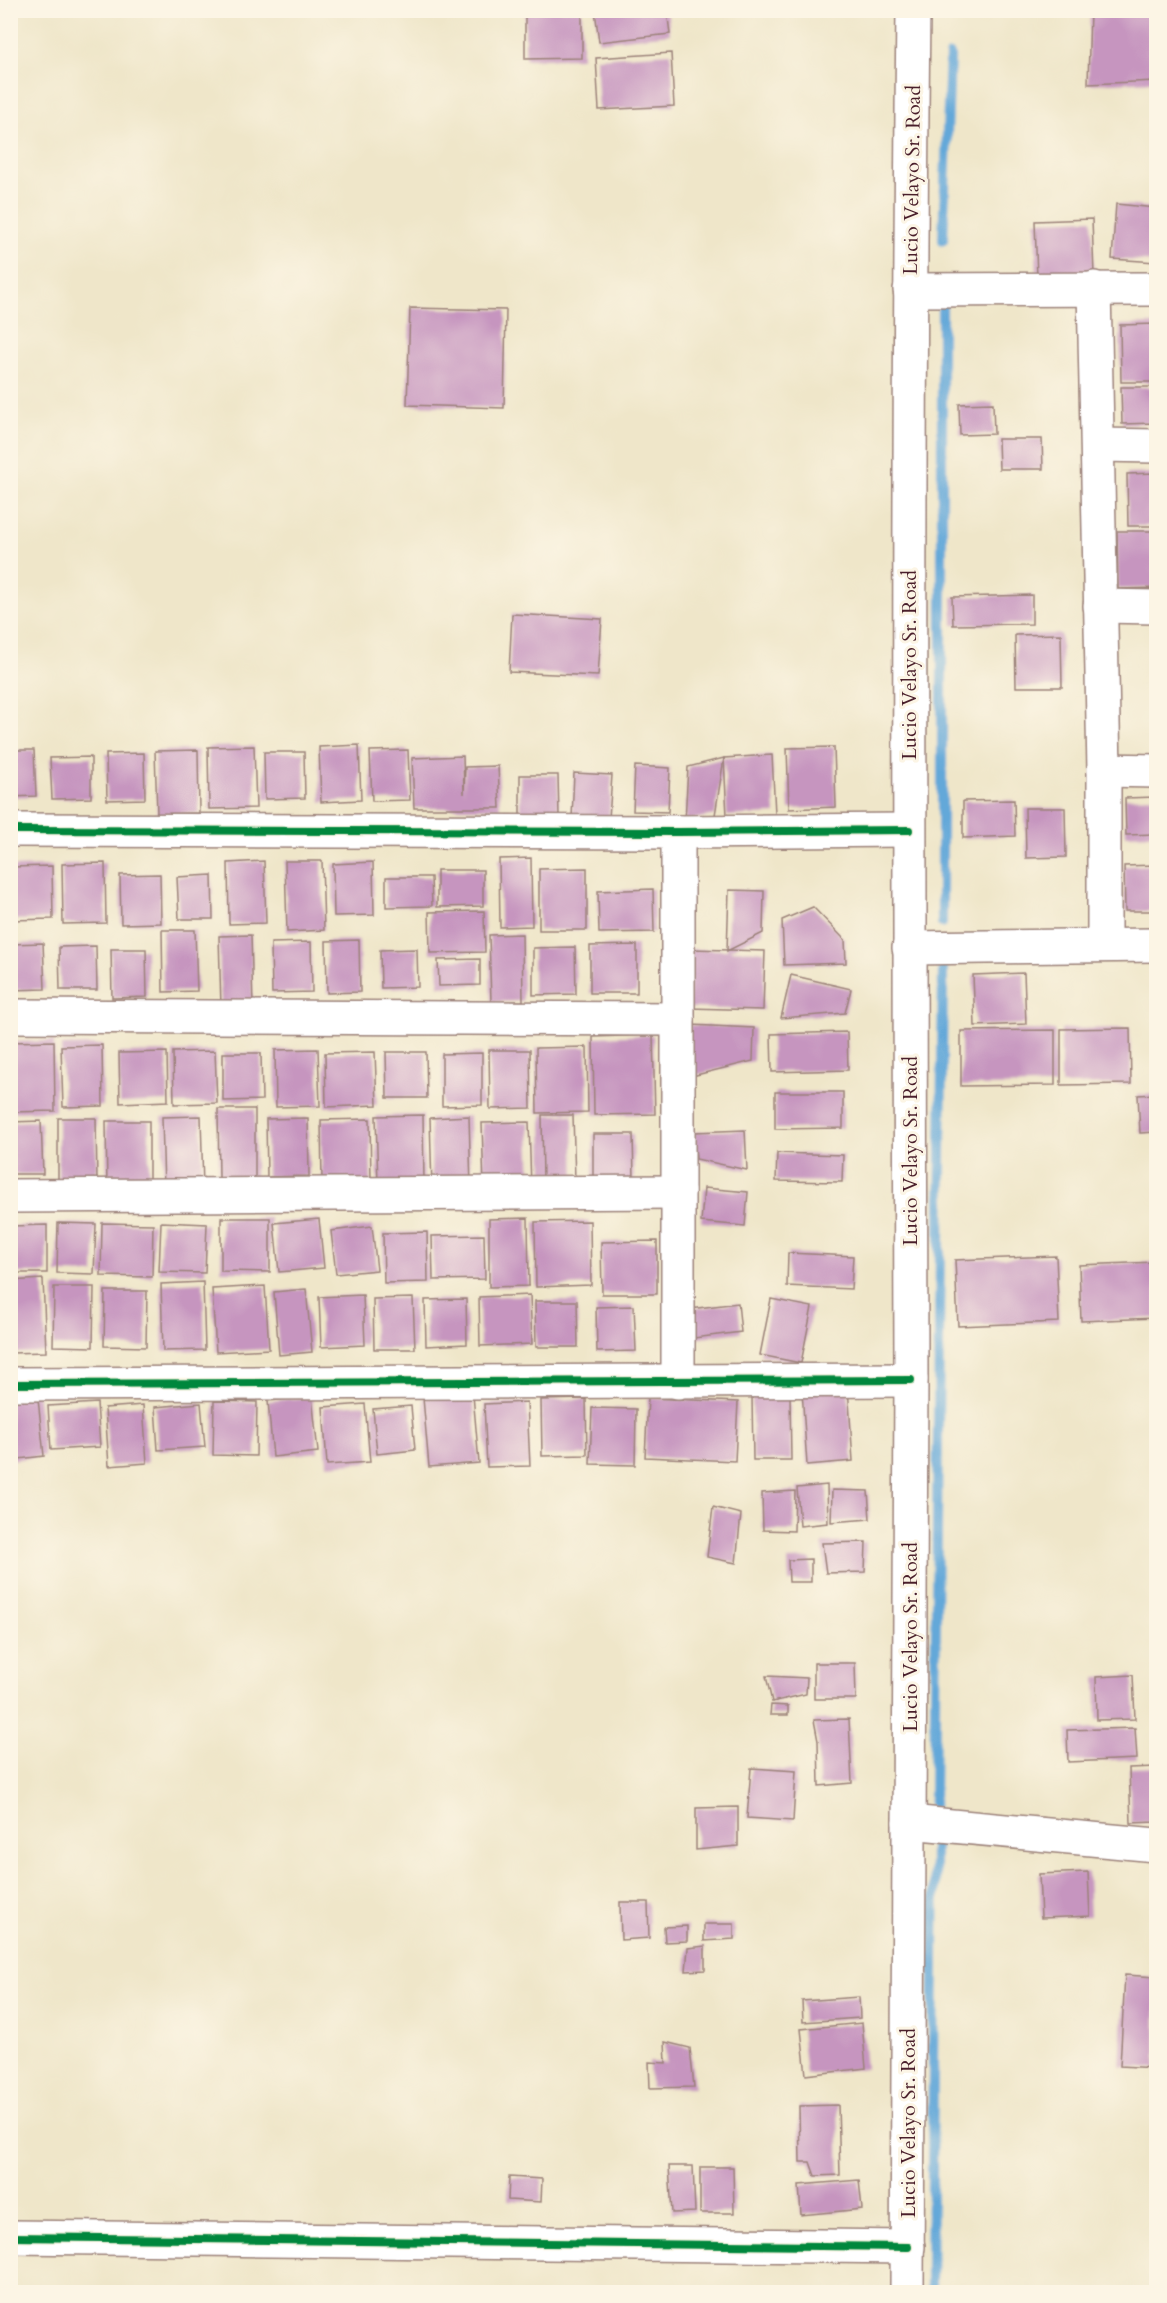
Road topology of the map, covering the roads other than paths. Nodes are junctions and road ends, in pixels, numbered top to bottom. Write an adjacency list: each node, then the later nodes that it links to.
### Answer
1 (914, 10): 4 (street, Lucio Velayo Sr. Road)
2 (1094, 288): 3 (street); 4 (street); 5 (street)
3 (1156, 289)
4 (928, 290): 12 (street, Lucio Velayo Sr. Road)
5 (1098, 445): 6 (street); 7 (street)
6 (1156, 446)
7 (1100, 606): 8 (street); 9 (street)
8 (1156, 607)
9 (1104, 770): 10 (street); 14 (street)
10 (1156, 771)
11 (10, 830): 13 (street)
12 (909, 830): 13 (street); 16 (street, Lucio Velayo Sr. Road)
13 (678, 832): 18 (street)
14 (1104, 944): 15 (street); 16 (street)
15 (1156, 945)
16 (909, 948): 21 (street, Lucio Velayo Sr. Road)
17 (10, 1016): 18 (street)
18 (678, 1019): 19 (street)
19 (678, 1192): 20 (street); 22 (street)
20 (10, 1196)
21 (911, 1380): 22 (street); 24 (street, Lucio Velayo Sr. Road)
22 (678, 1382): 23 (street)
23 (10, 1384)
24 (909, 1822): 25 (street); 27 (street, Lucio Velayo Sr. Road)
25 (1156, 1845)
26 (10, 2237): 27 (street)
27 (908, 2247): 28 (street, Lucio Velayo Sr. Road)
28 (907, 2292)

